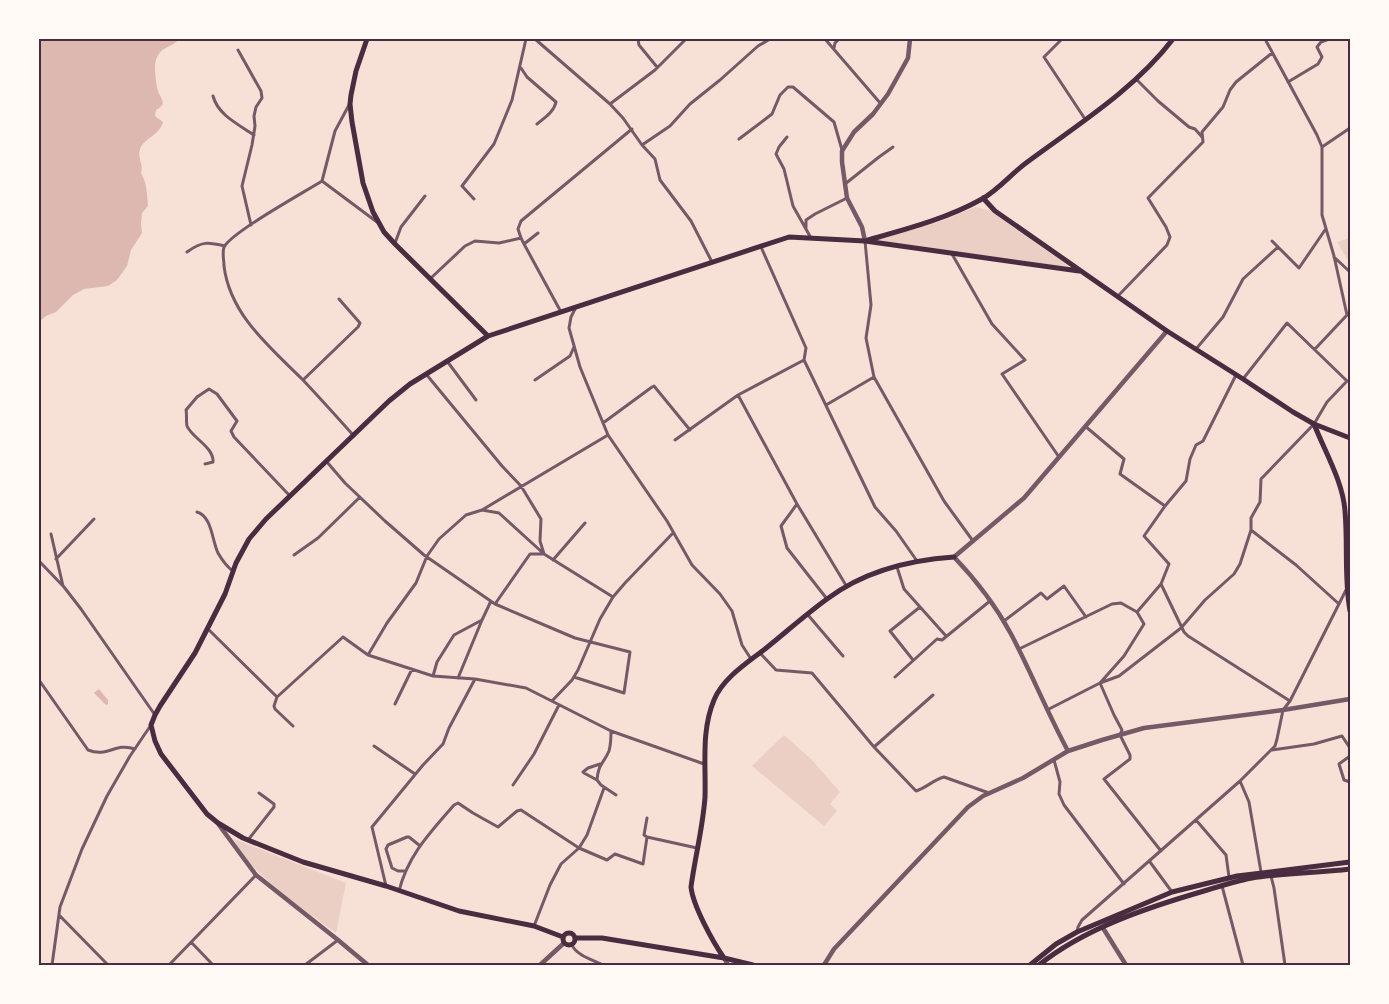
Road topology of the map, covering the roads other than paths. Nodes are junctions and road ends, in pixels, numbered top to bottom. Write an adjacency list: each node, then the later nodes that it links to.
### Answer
1 (367, 39): 22 (main road)
2 (526, 39): 17 (street)
3 (535, 39): 23 (street)
4 (638, 39): 18 (street)
5 (686, 39): 18 (street)
6 (770, 39): 33 (street)
7 (825, 39): 14 (street)
8 (839, 39): 14 (street)
9 (910, 39): 24 (street)
10 (1062, 39): 25 (street)
11 (1174, 39): 19 (main road)
12 (1265, 39): 16 (street)
13 (1329, 39): 20 (street)
14 (834, 49): 24 (street)
15 (238, 50): 29 (street)
16 (1272, 53): 20 (street); 31 (street)
17 (520, 67): 26 (street); 40 (street)
18 (657, 68): 23 (street)
19 (1136, 79): 25 (main road); 31 (street)
20 (1288, 82): 35 (street)
21 (212, 96): 29 (street)
22 (350, 104): 37 (street); 43 (main road)
23 (610, 104): 28 (street)
24 (881, 104): 36 (street)
25 (1085, 120): 42 (main road)
26 (537, 124)
27 (1350, 128): 35 (street)
28 (632, 129): 33 (street); 48 (street)
29 (254, 134): 44 (street)
30 (787, 137): 45 (street)
31 (1202, 137): 64 (street)
32 (739, 139): 36 (street)
33 (642, 145): 60 (street)
34 (893, 147): 38 (street)
35 (1322, 148): 46 (street)
36 (842, 151): 38 (street)
37 (322, 181): 43 (street); 44 (street)
38 (845, 185): 41 (street)
39 (425, 196): 52 (street)
40 (474, 198)
41 (847, 198): 45 (street); 50 (street)
42 (983, 198): 50 (main road); 61 (main road)
43 (377, 222): 52 (main road)
44 (251, 225): 54 (street)
45 (806, 229): 49 (street)
46 (1325, 230): 56 (street); 59 (street)
47 (538, 233): 53 (street)
48 (521, 238): 53 (street); 63 (street)
49 (811, 238): 50 (main road); 55 (main road)
50 (865, 241): 58 (main road); 77 (street)
51 (1272, 241): 56 (street)
52 (395, 244): 63 (main road)
53 (524, 244): 67 (street)
54 (225, 246): 57 (street); 79 (street)
55 (760, 246): 60 (main road); 73 (street)
56 (1278, 246): 71 (street)
57 (188, 252)
58 (952, 253): 61 (main road); 92 (street)
59 (1334, 256): 62 (street); 72 (street)
60 (712, 262): 66 (main road)
61 (1079, 271): 64 (main road)
62 (1350, 272)
63 (431, 278): 69 (main road)
64 (1117, 297): 68 (main road)
65 (339, 299): 79 (street)
66 (577, 306): 67 (main road); 70 (street)
67 (561, 312): 69 (main road)
68 (1167, 331): 71 (main road); 86 (street)
69 (488, 336): 74 (main road)
70 (574, 346): 80 (street); 84 (street)
71 (1196, 349): 76 (main road)
72 (1315, 349): 78 (street); 85 (street)
73 (804, 360): 81 (street); 83 (street)
74 (446, 361): 75 (main road); 82 (street)
75 (426, 374): 88 (main road); 95 (street)
76 (1236, 374): 78 (main road); 99 (street)
77 (874, 377): 83 (street); 107 (street)
78 (1243, 379): 85 (main road)
79 (303, 380): 88 (street)
80 (535, 380)
81 (738, 395): 87 (street); 98 (street)
82 (476, 400)
83 (826, 405): 115 (street)
84 (602, 423): 87 (street); 89 (street)
85 (1314, 424): 90 (main road); 104 (street); 118 (main road)
86 (1085, 426): 92 (street); 99 (street)
87 (690, 430): 91 (street)
88 (354, 436): 93 (main road)
89 (608, 436): 95 (street); 105 (street)
90 (1350, 438)
91 (675, 440)
92 (1059, 457): 107 (street)
93 (326, 462): 96 (main road); 97 (street)
94 (205, 464): 96 (street)
95 (521, 486): 100 (street); 108 (street)
96 (290, 496): 117 (main road)
97 (360, 497): 109 (street); 110 (street)
98 (796, 504): 121 (street); 124 (street)
99 (1164, 506): 119 (street)
100 (482, 510): 108 (street); 110 (street)
101 (197, 512): 117 (street)
102 (94, 519): 112 (street)
103 (585, 523): 113 (street)
104 (1251, 530): 128 (street); 136 (street)
105 (673, 533): 123 (street); 144 (street)
106 (51, 534): 112 (street)
107 (973, 542): 111 (street)
108 (544, 554): 113 (street); 127 (street)
109 (294, 555)
110 (427, 556): 125 (street); 142 (street)
111 (954, 556): 115 (main road); 126 (street)
112 (56, 559): 120 (street)
113 (553, 560): 123 (street)
114 (39, 561): 120 (street)
115 (918, 561): 116 (main road)
116 (897, 566): 121 (main road); 129 (street)
117 (233, 572): 137 (main road)
118 (1348, 572): 122 (main road)
119 (1161, 584): 131 (street); 136 (street)
120 (64, 587): 163 (street)
121 (847, 587): 124 (main road)
122 (1346, 589): 128 (street); 130 (main road)
123 (613, 597): 139 (street)
124 (826, 599): 132 (main road)
125 (491, 601): 127 (street); 134 (street)
126 (990, 601): 135 (street); 138 (street)
127 (495, 604): 139 (street)
128 (1339, 604): 158 (street)
129 (920, 606): 138 (street); 145 (street)
130 (1350, 611)
131 (1137, 612): 133 (street); 153 (street)
132 (808, 615): 141 (main road); 143 (street)
133 (1086, 617): 135 (street); 140 (street)
134 (482, 620): 147 (street); 150 (street)
135 (1003, 622): 140 (street)
136 (1181, 628): 153 (street); 158 (street)
137 (207, 629): 155 (street); 163 (main road)
138 (946, 636): 145 (street)
139 (590, 642): 148 (street); 148 (street)
140 (1018, 650): 161 (street)
141 (760, 653): 144 (main road); 169 (street)
142 (368, 655): 146 (street); 155 (street)
143 (843, 656)
144 (751, 659): 177 (main road)
145 (914, 660): 149 (street)
146 (412, 669): 147 (street); 159 (street)
147 (433, 676): 150 (street)
148 (574, 677): 157 (street)
149 (895, 677)
150 (458, 678): 151 (street)
151 (475, 679): 157 (street); 178 (street)
152 (39, 680): 171 (street)
153 (1100, 683): 161 (street); 167 (street)
154 (932, 695): 169 (street)
155 (276, 697): 165 (street)
156 (1350, 699): 162 (street)
157 (552, 701): 160 (street)
158 (1290, 701): 162 (street)
159 (395, 704)
160 (560, 705): 166 (street); 182 (street)
161 (1046, 710): 173 (street)
162 (1283, 710): 167 (street); 172 (street)
163 (156, 715): 164 (main road)
164 (151, 725): 171 (street); 189 (main road)
165 (293, 726)
166 (611, 730): 176 (street); 177 (street)
167 (1120, 735): 173 (street); 195 (street)
168 (374, 746): 178 (street)
169 (874, 747): 185 (street)
170 (1350, 748): 172 (street)
171 (135, 749): 212 (street)
172 (1271, 750): 180 (street)
173 (1068, 751): 175 (street)
174 (1350, 756): 181 (street)
175 (1053, 760): 185 (street); 206 (street)
176 (600, 764): 179 (street); 179 (street)
177 (705, 764): 194 (main road)
178 (415, 774): 207 (street)
179 (597, 780): 183 (street)
180 (1240, 781): 188 (street); 201 (street)
181 (1350, 782)
182 (513, 785)
183 (604, 788): 186 (street); 193 (street)
184 (259, 793): 191 (street)
185 (989, 793): 233 (street)
186 (616, 795)
187 (647, 818): 190 (street)
188 (1196, 820): 195 (street); 205 (street)
189 (218, 824): 191 (main road); 203 (street)
190 (647, 837): 193 (street); 194 (street)
191 (248, 840): 207 (main road)
192 (419, 846): 193 (street); 200 (street); 200 (street)
193 (579, 848): 214 (street)
194 (697, 848): 222 (main road)
195 (1161, 851): 196 (street)
196 (1150, 862): 206 (street); 210 (street)
197 (1350, 862): 198 (main road)
198 (1310, 866): 201 (main road); 202 (main road)
199 (1350, 869): 202 (main road)
200 (406, 871): 209 (street)
201 (1261, 872): 205 (main road)
202 (1311, 873): 204 (main road)
203 (256, 875): 218 (street); 220 (street)
204 (1271, 876): 208 (main road); 238 (street)
205 (1229, 878): 210 (main road)
206 (1124, 884): 216 (street)
207 (386, 886): 209 (main road)
208 (1222, 886): 211 (main road); 237 (street)
209 (399, 892): 214 (main road)
210 (1172, 892): 211 (main road); 213 (main road)
211 (1176, 899): 215 (main road)
212 (59, 915): 223 (street); 224 (street)
213 (1100, 922): 215 (main road); 216 (main road)
214 (534, 926): 219 (main road)
215 (1103, 928): 235 (main road); 236 (street)
216 (1077, 932): 234 (main road)
217 (575, 938): 219 (main road); 221 (main road); 222 (main road)
218 (338, 940): 227 (street); 228 (street)
219 (564, 940): 221 (main road); 229 (street)
220 (191, 942): 225 (street); 226 (street)
221 (572, 945): 230 (street)
222 (724, 958): 231 (street); 232 (main road)
223 (52, 965)
224 (108, 965)
225 (169, 965)
226 (213, 965)
227 (305, 965)
228 (368, 965)
229 (540, 965)
230 (602, 965)
231 (728, 965)
232 (753, 965)
233 (824, 965)
234 (1030, 965)
235 (1040, 965)
236 (1126, 965)
237 (1243, 965)
238 (1285, 965)

